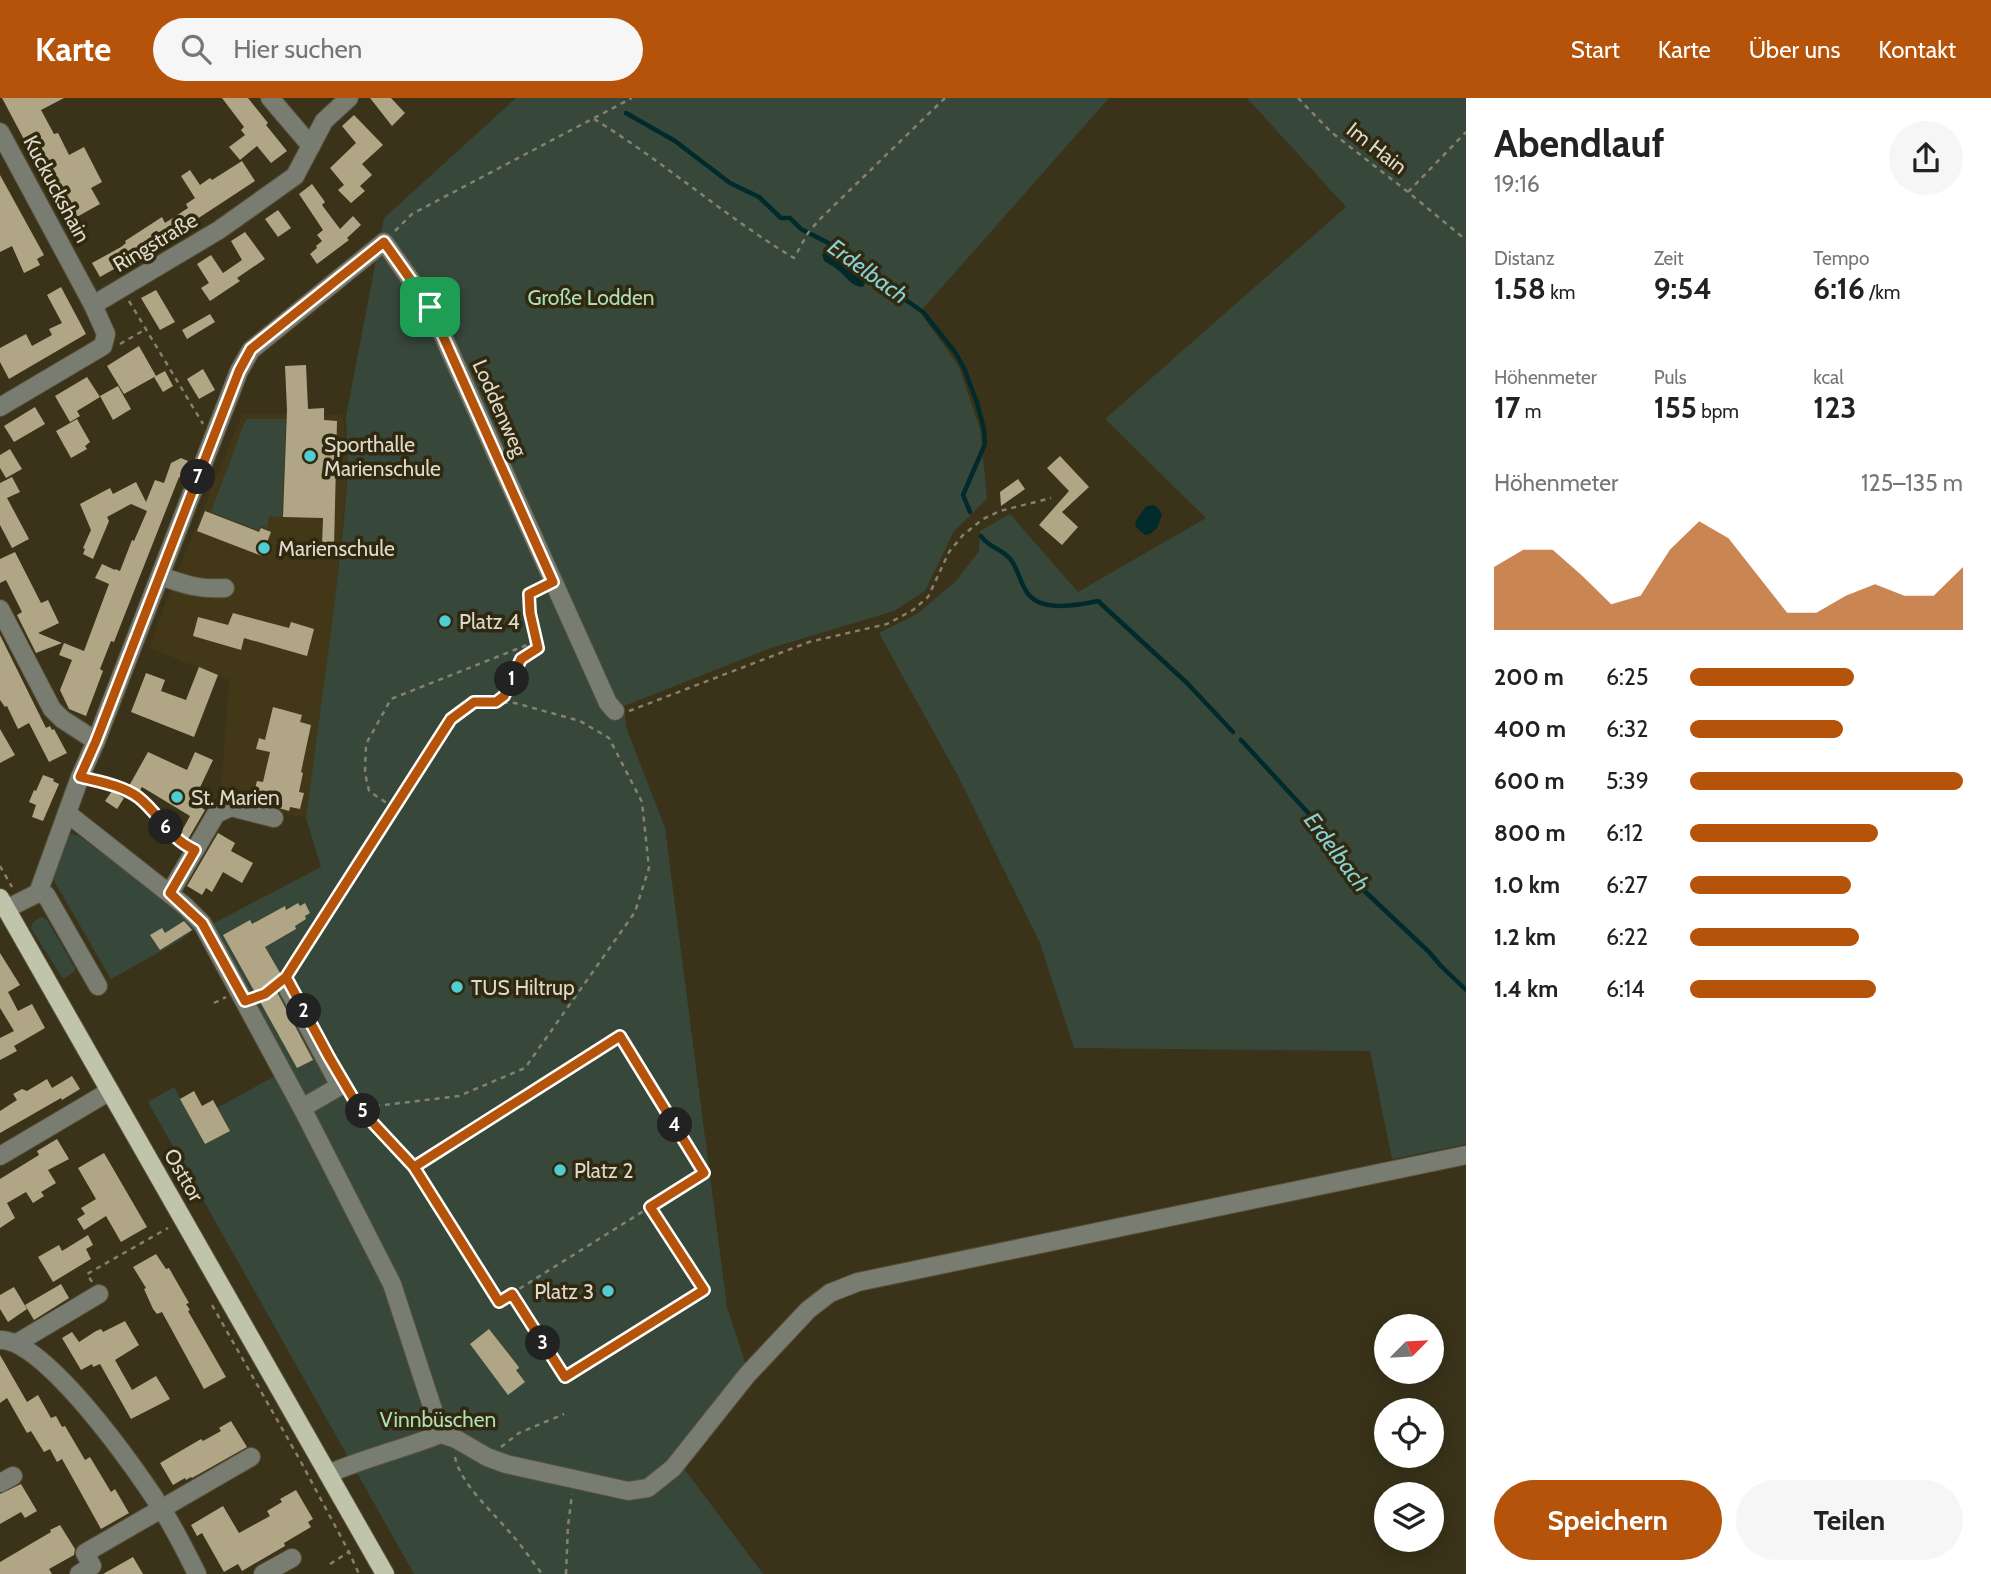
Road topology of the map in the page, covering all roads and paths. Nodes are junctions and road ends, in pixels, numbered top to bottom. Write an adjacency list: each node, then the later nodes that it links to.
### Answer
1 (270, 98): 9 (street)
2 (349, 98): 9 (street, Ringstraße)
3 (632, 98): 6 (path)
4 (945, 98): 6 (path)
5 (1298, 98): 10 (path, Im Hain)
6 (594, 118): 12 (path)
7 (0, 132): 14 (street, Kuckuckshain)
8 (1466, 132): 10 (path)
9 (311, 146): 13 (street, Ringstraße)
10 (1408, 192): 11 (path, Im Hain)
11 (1466, 240)
12 (384, 242): 18 (street); 21 (street, Loddenweg)
13 (122, 289): 14 (street, Ringstraße); 15 (path)
14 (93, 305): 16 (street)
15 (146, 329): 16 (path); 18 (path)
16 (103, 346): 17 (street)
17 (0, 407)
18 (212, 440): 20 (street)
19 (1051, 499): 26 (path)
20 (160, 576): 22 (street); 27 (street)
21 (553, 582): 24 (path); 26 (street, Loddenweg)
22 (225, 588)
23 (0, 609): 27 (street)
24 (537, 641): 25 (path); 29 (path)
25 (496, 702): 29 (path); 43 (path)
26 (615, 711)
27 (96, 741): 28 (street)
28 (80, 777): 30 (street); 32 (path)
29 (394, 808): 37 (path)
30 (67, 813): 34 (street); 35 (street)
31 (274, 818): 32 (street)
32 (195, 850): 35 (street)
33 (0, 866): 36 (path)
34 (38, 893): 36 (street); 38 (street)
35 (170, 893): 39 (street)
36 (8, 903): 41 (main road, Osttor)
37 (283, 984): 39 (path); 42 (street)
38 (98, 986)
39 (245, 1001): 42 (street)
40 (347, 1088): 43 (path)
41 (110, 1091): 45 (street); 57 (main road, Osttor)
42 (302, 1108): 54 (street)
43 (359, 1108): 46 (path)
44 (1466, 1155): 58 (street)
45 (0, 1156)
46 (414, 1167): 47 (path); 50 (path)
47 (650, 1207): 50 (path); 50 (path)
48 (168, 1228): 49 (path)
49 (99, 1294): 52 (street)
50 (512, 1294)
51 (208, 1298): 60 (path)
52 (9, 1342): 59 (street)
53 (564, 1414): 56 (path)
54 (448, 1436): 56 (street); 57 (street); 68 (path)
55 (251, 1457): 59 (street)
56 (486, 1457): 58 (street)
57 (328, 1474): 67 (main road, Osttor)
58 (574, 1478): 69 (path)
59 (162, 1510): 63 (street); 64 (street)
60 (349, 1552): 62 (path); 66 (path)
61 (292, 1558): 65 (street)
62 (330, 1564)
63 (79, 1574)
64 (197, 1574)
65 (263, 1574)
66 (359, 1574)
67 (385, 1574)
68 (542, 1574)
69 (566, 1574)

